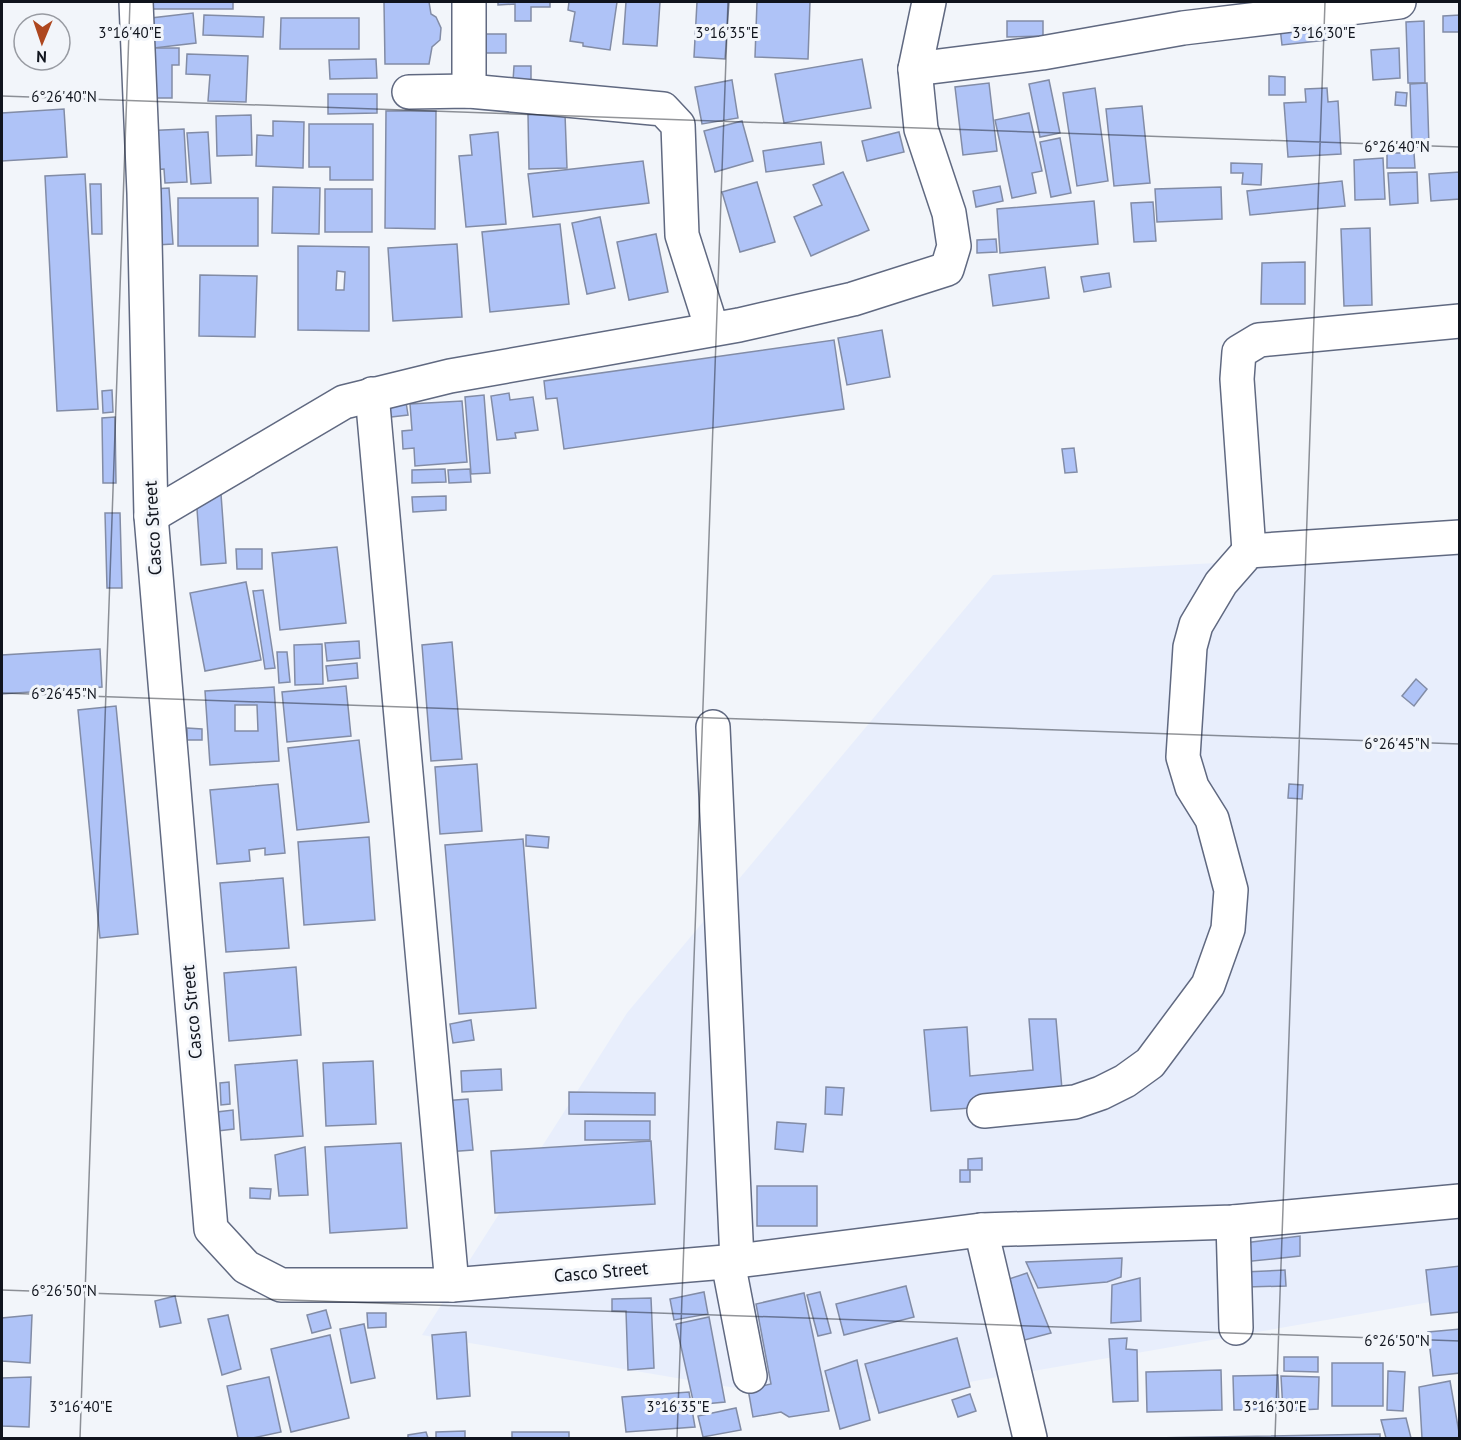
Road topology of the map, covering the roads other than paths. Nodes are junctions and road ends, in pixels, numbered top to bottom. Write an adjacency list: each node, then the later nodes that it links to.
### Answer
1 (136, 2): 12 (street, Casco Street)
2 (469, 2): 7 (street)
3 (929, 2): 6 (street)
4 (1399, 2): 5 (street)
5 (1340, 5): 6 (street)
6 (915, 69): 10 (street)
7 (469, 91): 8 (street); 10 (street)
8 (409, 92)
9 (1460, 321): 14 (street)
10 (712, 329): 11 (street)
11 (372, 394): 12 (street); 21 (street)
12 (151, 516): 21 (street, Casco Street)
13 (1460, 537): 14 (street)
14 (1248, 550): 16 (street)
15 (713, 727): 20 (street)
16 (984, 1111)
17 (1460, 1201): 18 (street, Casco Street)
18 (1233, 1222): 19 (street, Casco Street); 22 (street)
19 (981, 1230): 20 (street, Casco Street); 24 (street)
20 (733, 1262): 21 (street, Casco Street); 23 (street)
21 (452, 1285)
22 (1236, 1328)
23 (750, 1376)
24 (1030, 1438)

